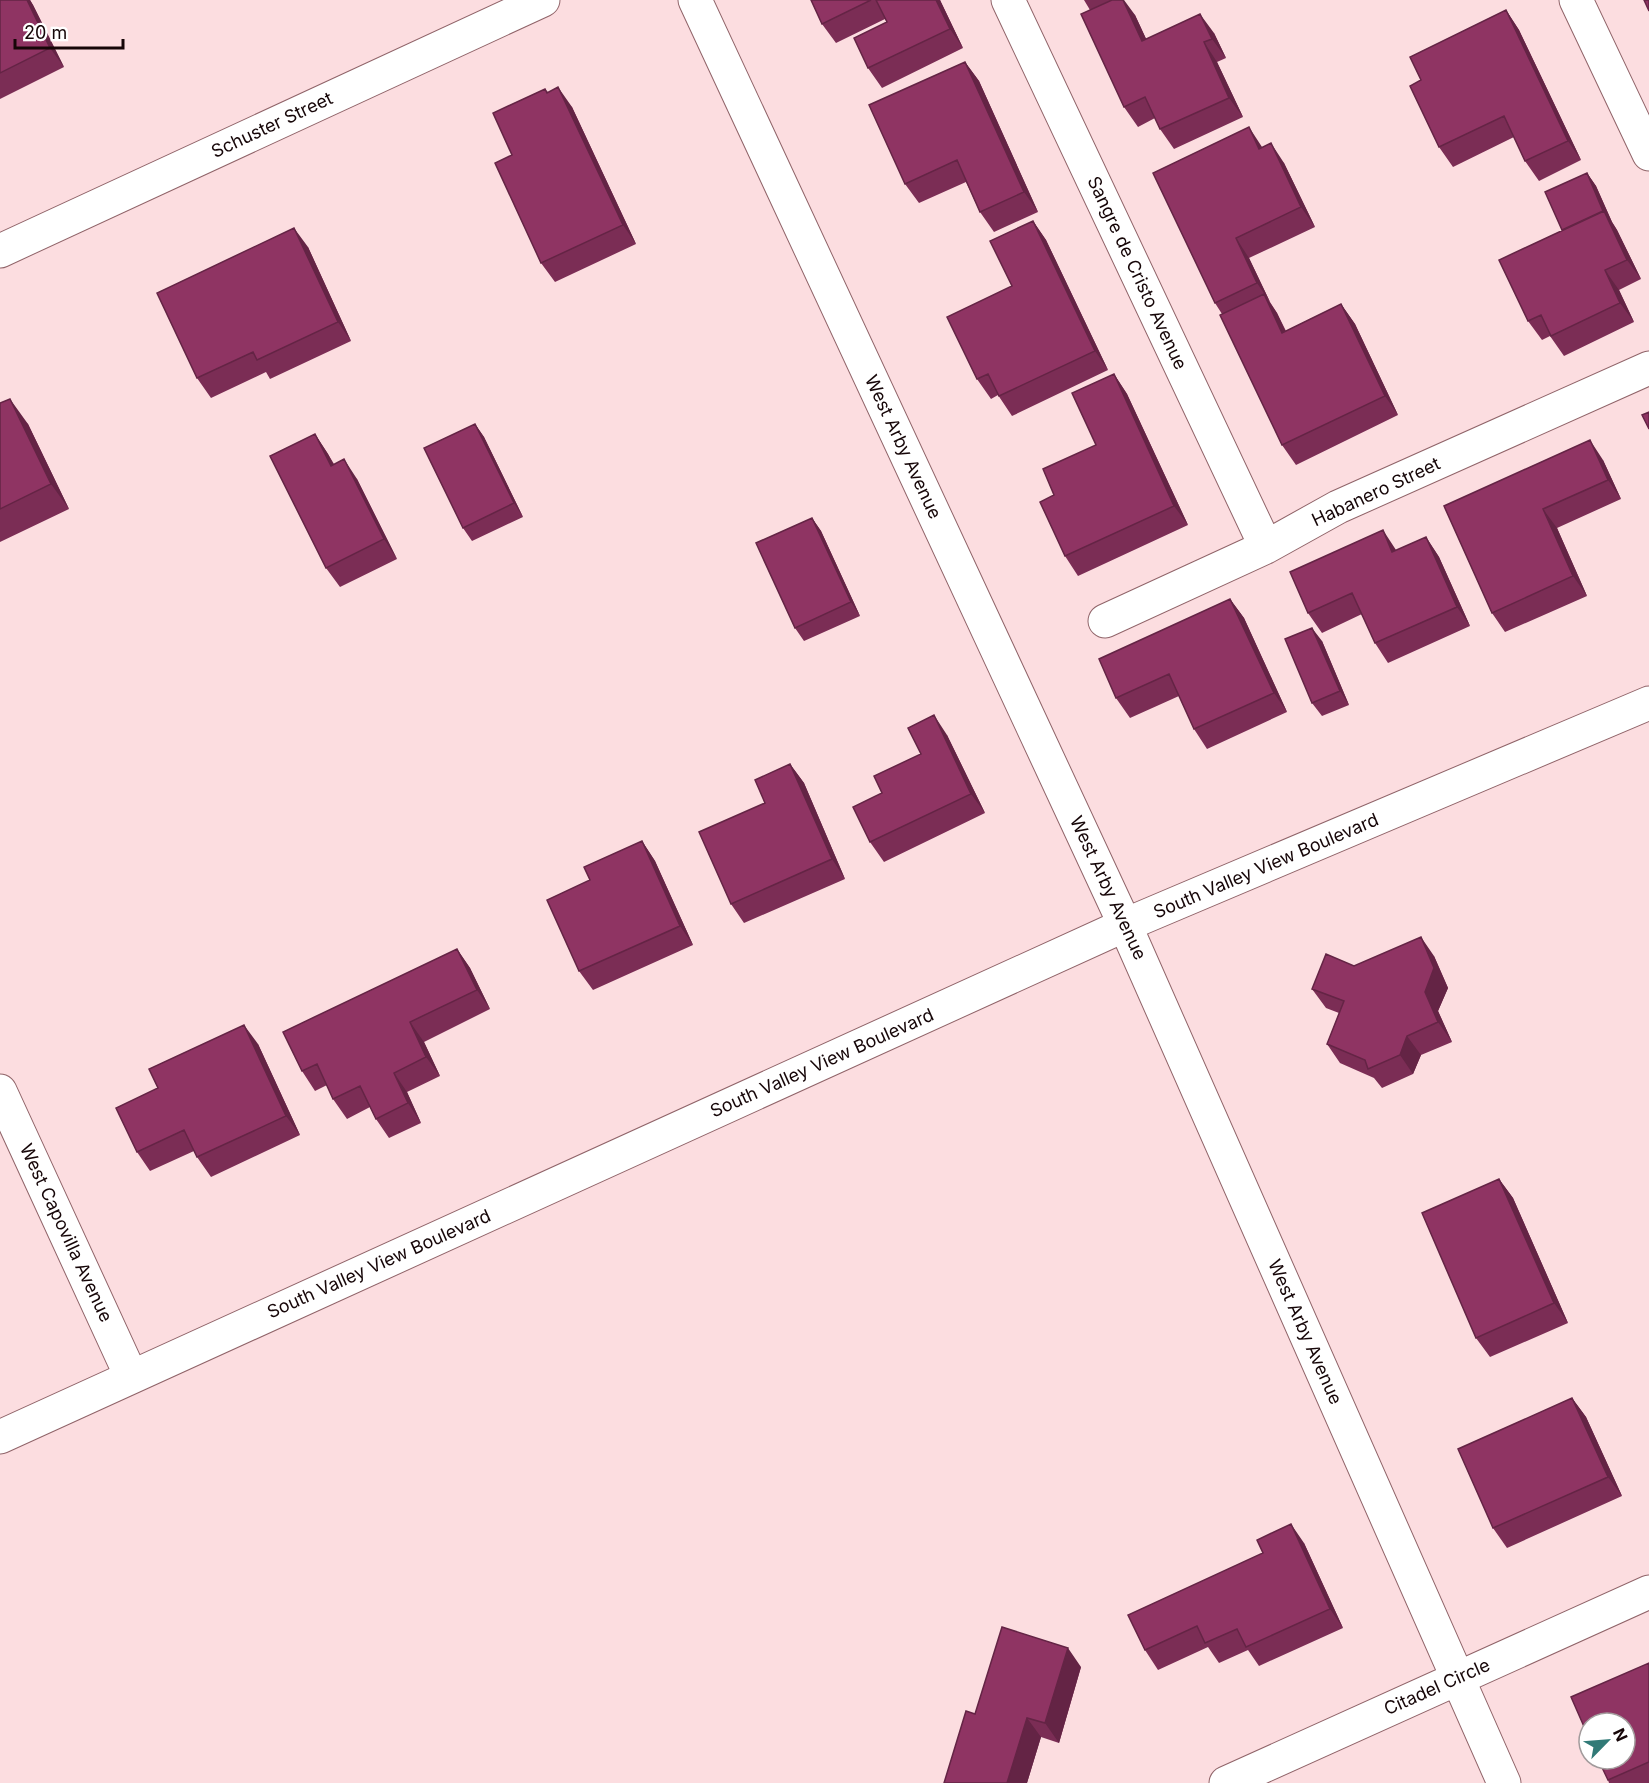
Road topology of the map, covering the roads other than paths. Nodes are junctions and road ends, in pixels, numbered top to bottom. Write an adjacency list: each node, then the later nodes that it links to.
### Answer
1 (543, 0): 6 (street, Schuster Street)
2 (695, 0): 11 (street, West Arby Avenue)
3 (1008, 0): 8 (street, Sangre de Cristo Avenue)
4 (1576, 0): 5 (street)
5 (1649, 154)
6 (0, 251)
7 (1649, 368): 8 (street, Habanero Street)
8 (1266, 547): 9 (street, Habanero Street)
9 (1105, 621)
10 (1649, 703): 11 (street, South Valley View Boulevard)
11 (1125, 925): 13 (street, South Valley View Boulevard); 16 (street, West Arby Avenue)
12 (0, 1091): 13 (street, West Capovilla Avenue)
13 (131, 1376): 14 (street, South Valley View Boulevard)
14 (0, 1437)
15 (1649, 1592): 16 (street, Citadel Circle)
16 (1458, 1677): 17 (street, Citadel Circle); 18 (street, West Arby Avenue)
17 (1226, 1783)
18 (1504, 1783)

